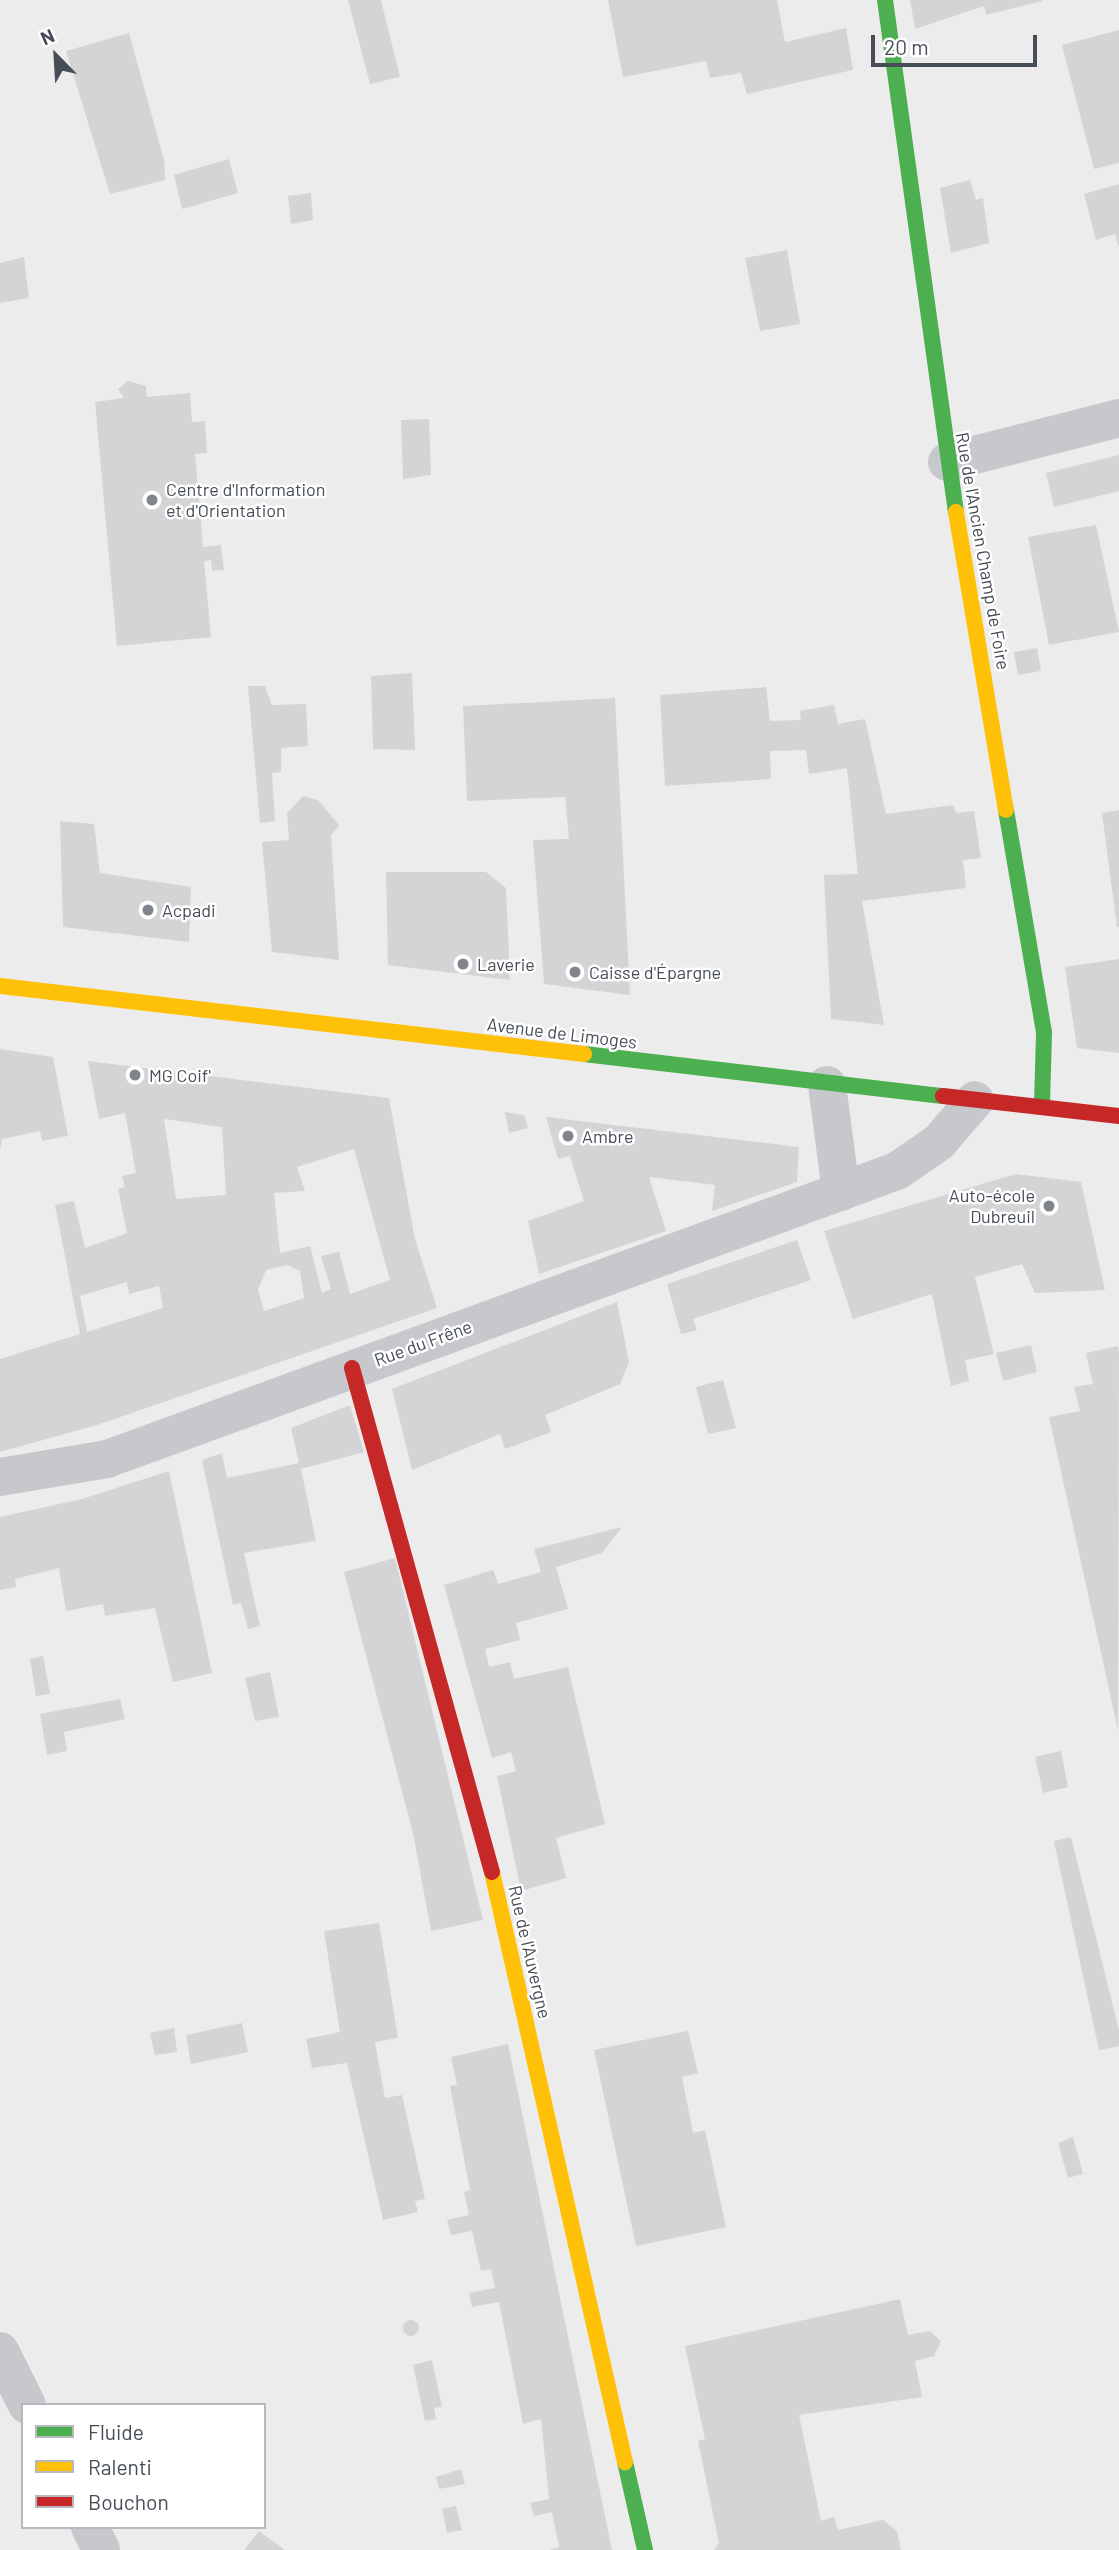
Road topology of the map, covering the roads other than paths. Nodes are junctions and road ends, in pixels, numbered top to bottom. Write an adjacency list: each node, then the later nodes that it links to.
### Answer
1 (885, 0): 3 (street, Rue de l'Ancien Champ de Foire)
2 (1119, 418): 3 (street)
3 (947, 462): 7 (street, Rue de l'Ancien Champ de Foire)
4 (0, 986): 5 (street, Avenue de Limoges)
5 (827, 1084): 6 (street, Avenue de Limoges); 9 (street)
6 (975, 1100): 7 (street, Avenue de Limoges); 9 (street, Rue du Frêne)
7 (1042, 1107): 8 (street, Avenue de Limoges)
8 (1119, 1115)
9 (841, 1192): 10 (street, Rue du Frêne)
10 (352, 1368): 11 (street, Rue du Frêne); 16 (street, Rue de l'Auvergne)
11 (0, 1477)
12 (0, 2351): 13 (street)
13 (26, 2403)
14 (91, 2529): 15 (street)
15 (101, 2550)
16 (645, 2550)

